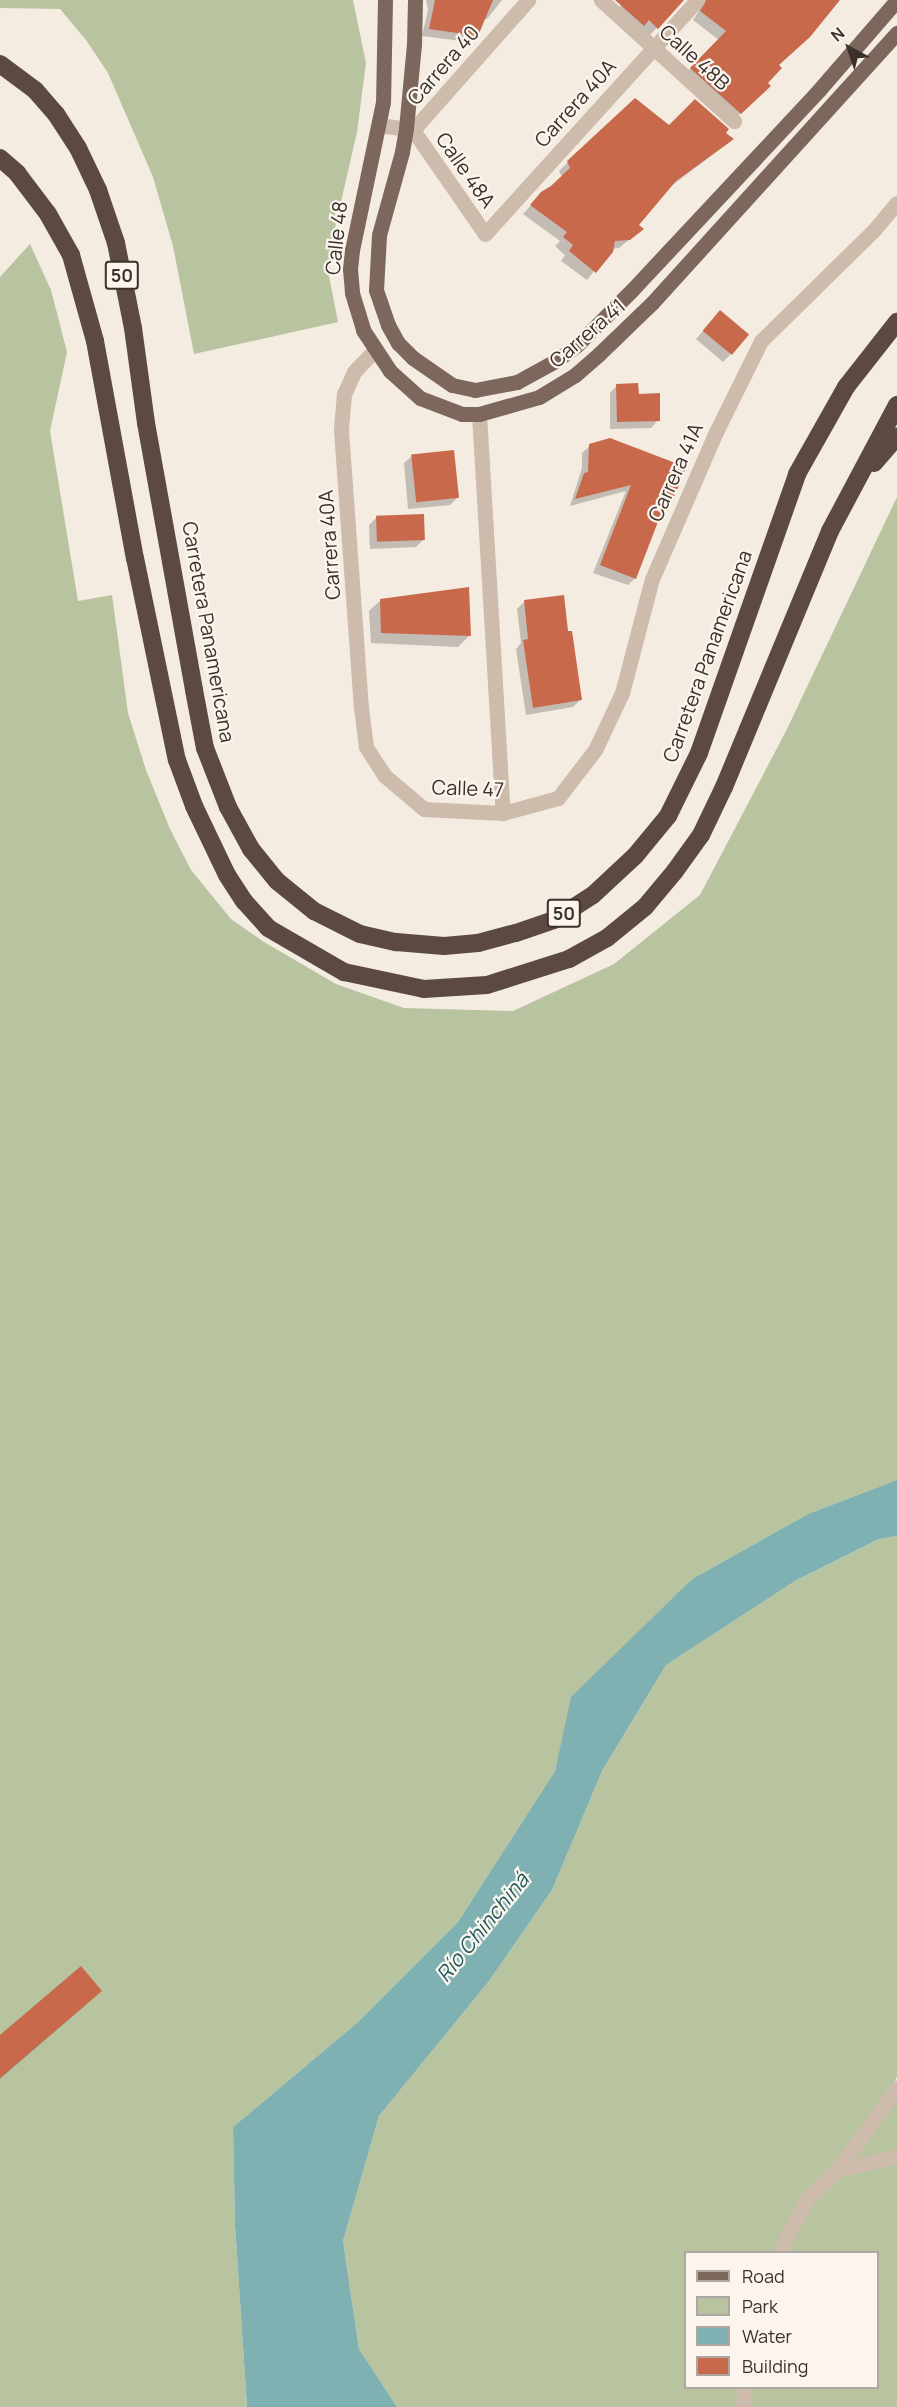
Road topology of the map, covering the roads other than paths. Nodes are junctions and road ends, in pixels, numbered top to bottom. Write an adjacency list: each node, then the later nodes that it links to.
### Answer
1 (385, 0): 11 (main road, Calle 48)
2 (415, 0): 12 (main road)
3 (528, 0): 12 (street, Carrera 40)
4 (601, 0): 8 (street, Calle 48B)
5 (697, 0): 8 (street, Carrera 40A)
6 (897, 0): 12 (main road, Carrera 41)
7 (897, 33): 19 (main road, Carrera 41)
8 (653, 48): 10 (street, Calle 48B); 15 (street, Carrera 40A)
9 (0, 64): 16 (highway, Carretera Panamericana / 50)
10 (734, 121)
11 (379, 125): 12 (street); 17 (main road, Calle 48)
12 (409, 130): 15 (street, Calle 48A)
13 (0, 158): 21 (highway, 50)
14 (897, 203): 23 (street, Carrera 41A)
15 (485, 234)
16 (897, 322)
17 (375, 350): 19 (main road, Calle 48); 22 (street, Carrera 40A)
18 (897, 405): 21 (highway, 50)
19 (479, 414): 24 (street)
20 (897, 436): 21 (highway)
21 (855, 484)
22 (366, 747): 24 (street, Calle 47)
23 (558, 798): 24 (street, Calle 47)
24 (503, 813)
25 (897, 2088): 27 (street)
26 (897, 2156): 27 (street)
27 (837, 2169): 28 (street)
28 (779, 2251)
29 (746, 2389): 30 (street)
30 (743, 2407)

